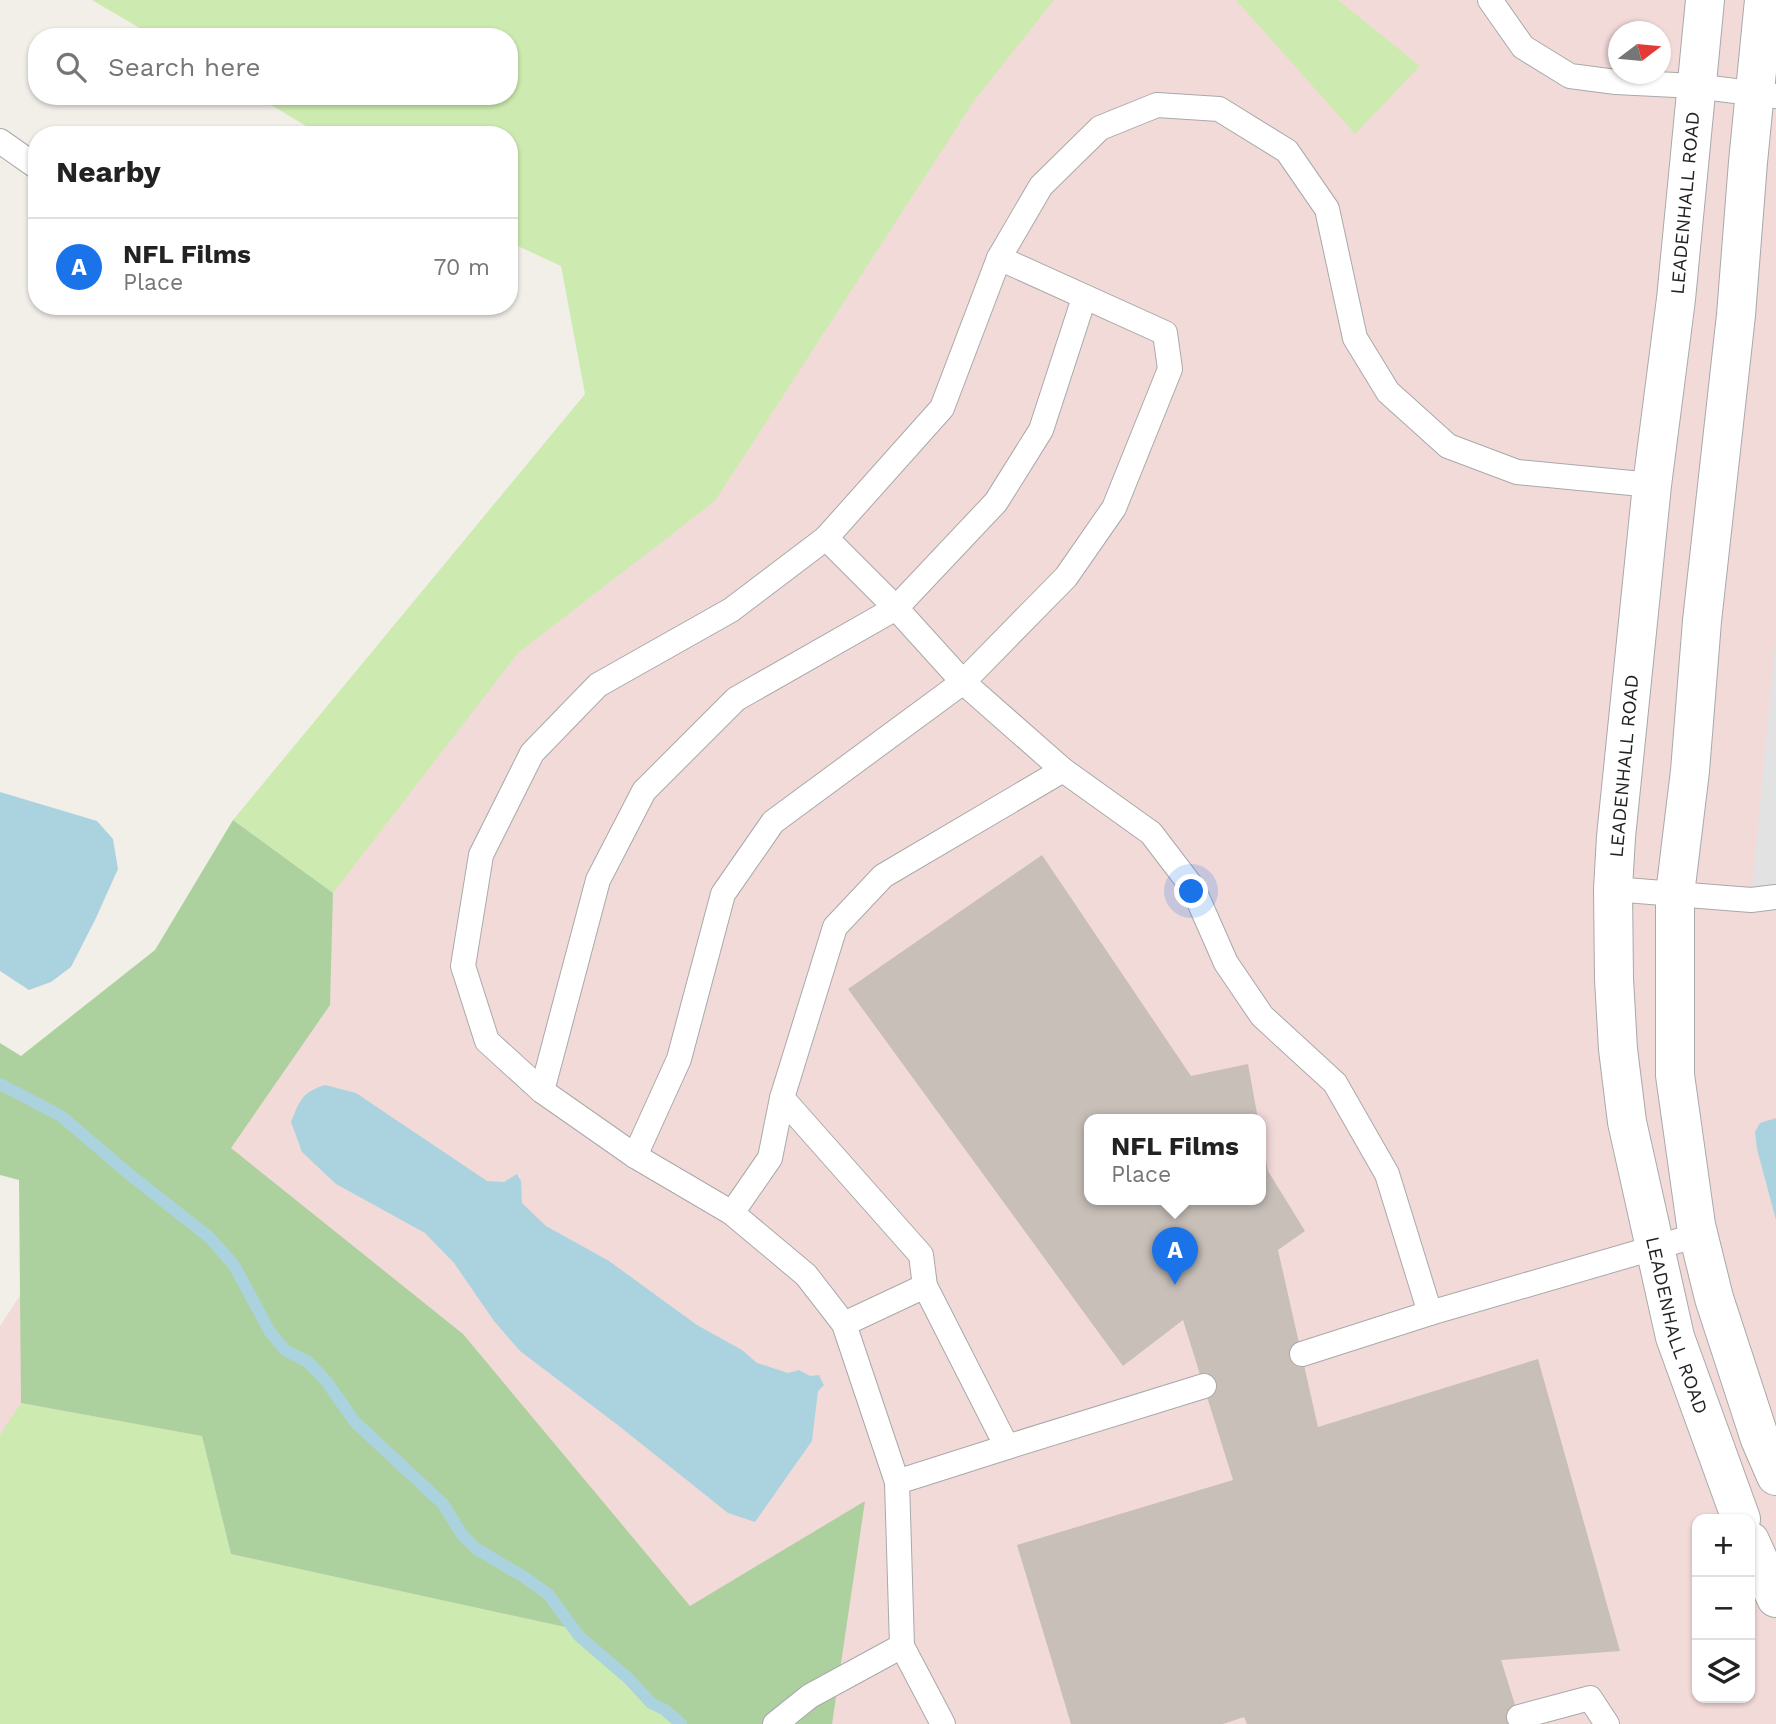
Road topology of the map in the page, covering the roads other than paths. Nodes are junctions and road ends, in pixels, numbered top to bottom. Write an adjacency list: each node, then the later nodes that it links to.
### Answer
1 (1490, 0): 4 (lane)
2 (1705, 0): 4 (street, LEADENHALL ROAD)
3 (1764, 0): 5 (street)
4 (1695, 86): 5 (lane); 10 (street, LEADENHALL ROAD)
5 (1766, 95): 16 (street)
6 (0, 141): 7 (lane)
7 (28, 161)
8 (999, 258): 9 (lane); 10 (lane); 11 (lane)
9 (1084, 298): 12 (lane); 13 (lane)
10 (1652, 485): 15 (street, LEADENHALL ROAD)
11 (826, 538): 12 (lane); 18 (lane)
12 (896, 608): 13 (lane); 18 (lane)
13 (963, 682): 14 (lane); 20 (lane)
14 (1063, 770): 19 (lane); 25 (lane)
15 (1614, 889): 16 (lane); 23 (street, LEADENHALL ROAD)
16 (1675, 894): 17 (lane); 22 (street)
17 (1776, 897)
18 (542, 1091): 20 (lane)
19 (782, 1098): 21 (lane); 24 (lane)
20 (635, 1156): 21 (lane)
21 (732, 1213): 26 (lane)
22 (1698, 1235): 23 (lane); 30 (street)
23 (1654, 1248): 25 (lane); 32 (street, LEADENHALL ROAD)
24 (925, 1286): 26 (lane); 29 (lane)
25 (1430, 1313): 27 (lane)
26 (844, 1324): 31 (lane)
27 (1302, 1354)
28 (1204, 1386): 29 (lane)
29 (1007, 1447): 31 (lane)
30 (1776, 1476)
31 (897, 1482): 35 (lane)
32 (1739, 1514)
33 (1755, 1552): 34 (street)
34 (1776, 1598)
35 (902, 1646): 37 (lane); 38 (lane)
36 (1519, 1717): 39 (lane)
37 (775, 1724)
38 (943, 1724)
39 (1607, 1724)

